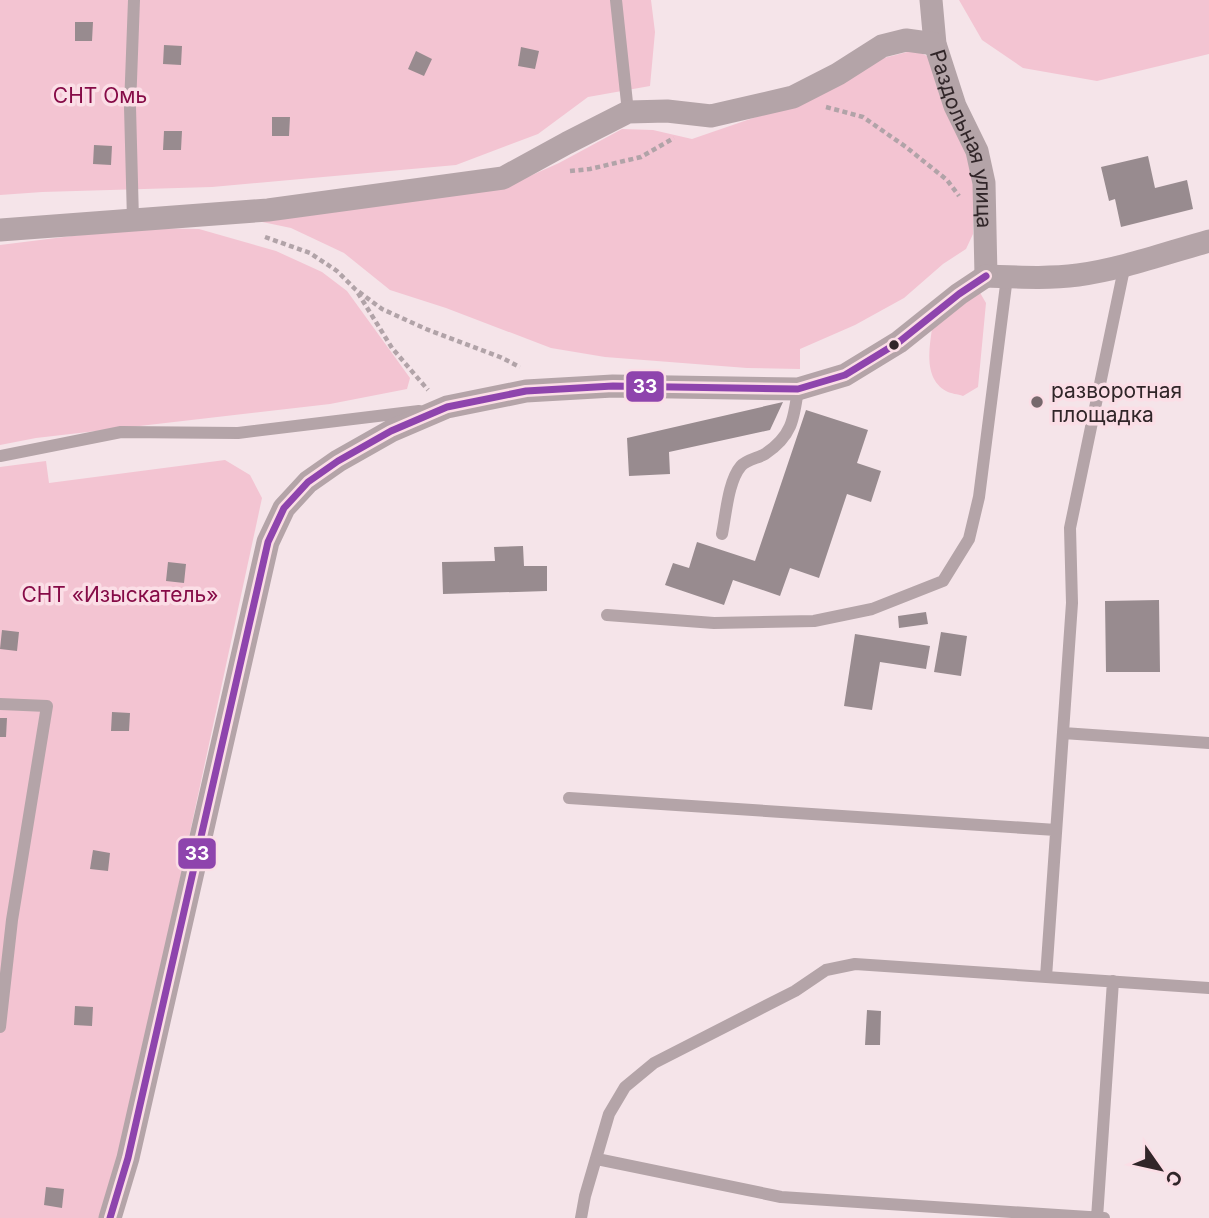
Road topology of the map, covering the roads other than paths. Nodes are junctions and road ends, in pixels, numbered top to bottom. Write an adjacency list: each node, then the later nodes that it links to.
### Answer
1 (134, 0): 6 (lane)
2 (616, 0): 5 (lane)
3 (932, 0): 4 (street, Раздольная улица)
4 (934, 44): 5 (street); 10 (street, Раздольная улица)
5 (628, 113): 6 (street)
6 (133, 220): 7 (street)
7 (0, 230)
8 (1209, 241): 9 (street)
9 (1125, 264): 10 (street); 17 (lane)
10 (997, 277): 11 (street); 15 (lane)
11 (799, 389): 12 (street); 14 (lane)
12 (447, 407): 13 (lane); 27 (street)
13 (0, 456)
14 (722, 534)
15 (607, 615)
16 (0, 704): 21 (lane)
17 (1063, 733): 18 (lane); 20 (lane)
18 (1209, 743)
19 (569, 798): 20 (lane)
20 (1056, 830): 22 (lane)
21 (6, 919): 25 (lane)
22 (1046, 977): 23 (lane); 26 (lane)
23 (1113, 981): 24 (lane); 29 (lane)
24 (1209, 988)
25 (0, 1027)
26 (597, 1159): 28 (lane); 29 (lane)
27 (110, 1218)
28 (581, 1218)
29 (1097, 1218): 30 (lane)
30 (1104, 1218)

